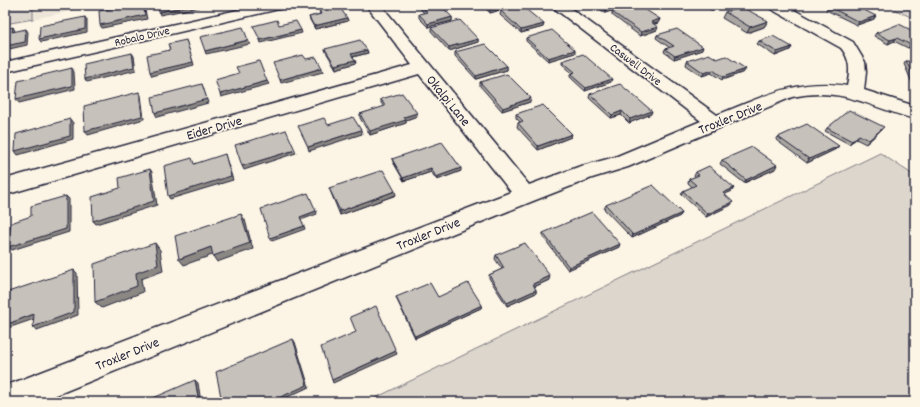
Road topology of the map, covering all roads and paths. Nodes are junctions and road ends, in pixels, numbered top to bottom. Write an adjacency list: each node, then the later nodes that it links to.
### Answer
1 (279, 5): 5 (street, Robalo Drive)
2 (373, 5): 6 (street, Okalpi Lane)
3 (557, 5): 9 (street, Caswell Drive)
4 (774, 5): 7 (street)
5 (5, 67)
6 (423, 67): 10 (street, Eider Drive); 11 (street, Okalpi Lane)
7 (855, 92): 8 (street, Troxler Drive); 9 (street, Troxler Drive)
8 (915, 112)
9 (716, 123): 11 (street, Troxler Drive)
10 (5, 187)
11 (525, 195): 12 (street, Troxler Drive)
12 (5, 401)

